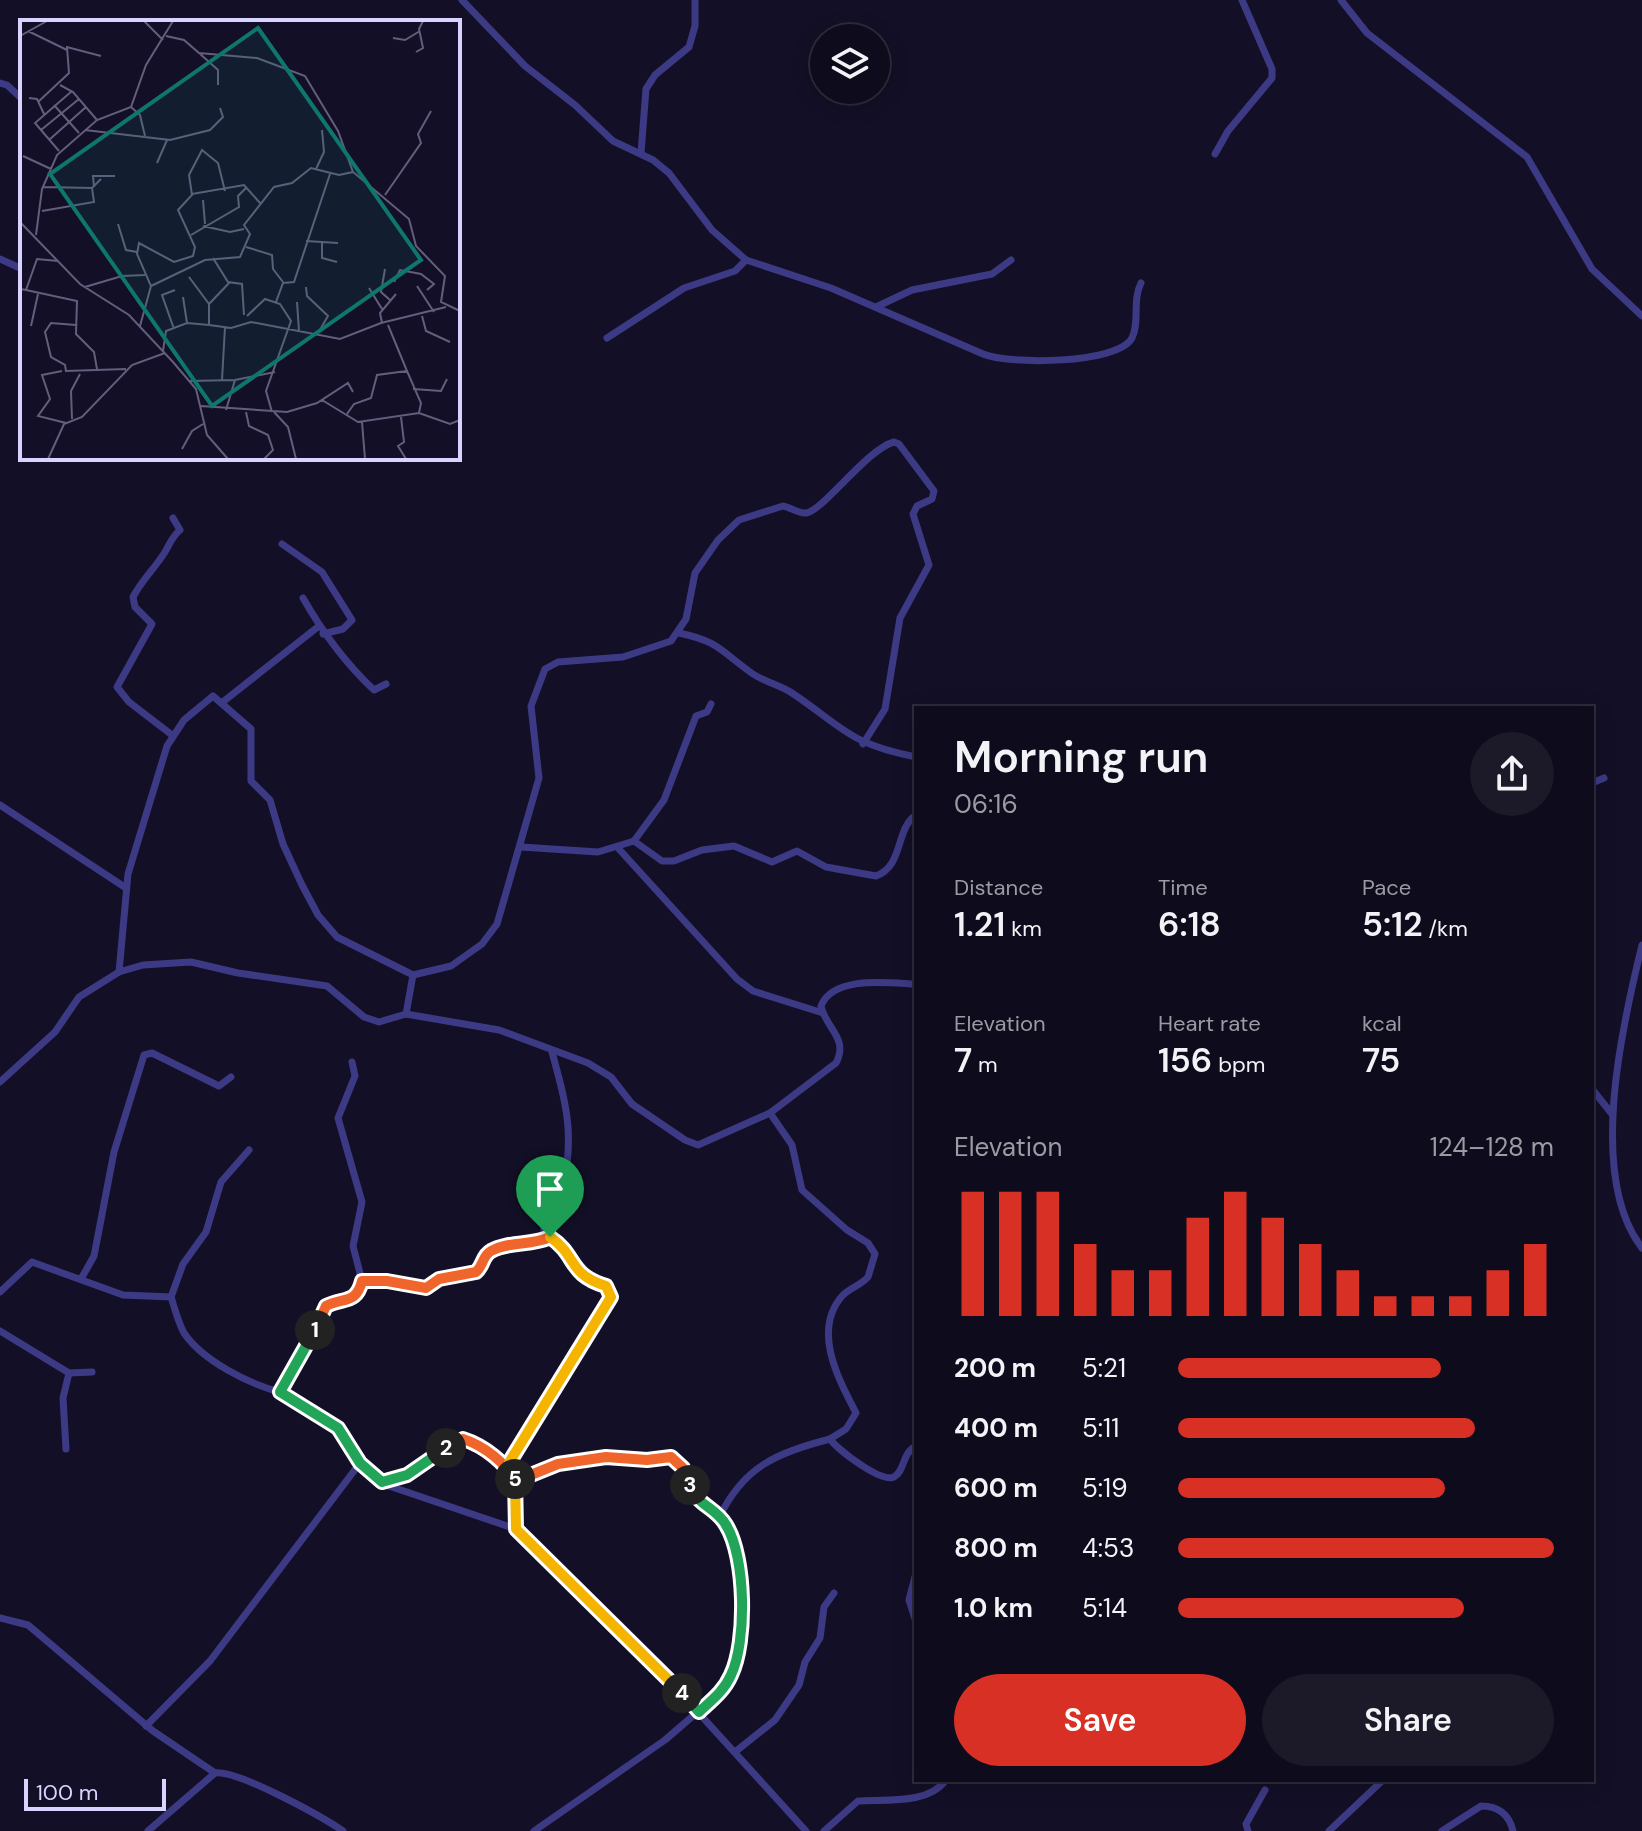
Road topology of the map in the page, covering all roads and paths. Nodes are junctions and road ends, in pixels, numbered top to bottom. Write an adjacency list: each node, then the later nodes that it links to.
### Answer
1 (462, 0): 7 (street)
2 (695, 0): 7 (street)
3 (1242, 0): 8 (street)
4 (1341, 0): 15 (street)
5 (0, 83): 6 (street)
6 (20, 97)
7 (641, 153): 10 (street)
8 (1215, 154)
9 (0, 259): 12 (street)
10 (746, 260): 14 (street); 16 (street)
11 (1011, 260): 14 (street)
12 (20, 268)
13 (1141, 283): 14 (street)
14 (876, 307)
15 (1642, 316)
16 (607, 338)
17 (173, 518): 25 (street)
18 (282, 544): 20 (street)
19 (303, 598): 20 (street)
20 (321, 630): 22 (street); 23 (street)
21 (679, 633): 26 (street); 26 (street); 33 (street)
22 (386, 684)
23 (224, 701): 25 (street); 38 (street)
24 (711, 704): 32 (street)
25 (172, 735): 35 (street)
26 (863, 744): 27 (street)
27 (914, 757)
28 (1604, 778): 29 (street)
29 (1594, 782)
30 (0, 805): 35 (street)
31 (914, 817): 32 (street)
32 (634, 841): 34 (street)
33 (521, 847): 34 (street); 38 (street)
34 (618, 848): 40 (street)
35 (126, 888): 37 (street)
36 (1642, 945): 48 (street)
37 (119, 972): 41 (street); 45 (street)
38 (413, 975): 41 (street)
39 (914, 984): 40 (street)
40 (823, 1013): 47 (street)
41 (406, 1014): 42 (street)
42 (552, 1052): 47 (street); 50 (street)
43 (352, 1062): 53 (street)
44 (231, 1077): 52 (street)
45 (0, 1082)
46 (1594, 1092): 48 (street)
47 (770, 1113): 60 (street)
48 (1612, 1114): 51 (street)
49 (249, 1150): 55 (street)
50 (550, 1237): 53 (street); 64 (street)
51 (1642, 1248)
52 (81, 1279): 54 (street); 55 (street)
53 (362, 1281): 59 (street)
54 (0, 1292)
55 (171, 1297): 59 (street)
56 (0, 1331): 58 (street)
57 (92, 1372): 58 (street)
58 (69, 1373): 62 (street)
59 (280, 1392): 63 (street)
60 (830, 1439): 61 (street); 67 (street)
61 (914, 1448)
62 (66, 1449)
63 (360, 1463): 66 (street); 74 (street)
64 (507, 1466): 65 (street); 66 (street)
65 (516, 1481): 67 (street); 68 (street)
66 (382, 1482): 68 (street)
67 (720, 1516): 73 (street)
68 (516, 1529): 73 (street)
69 (914, 1581): 71 (street)
70 (834, 1593): 75 (street)
71 (914, 1616)
72 (0, 1618): 74 (street)
73 (699, 1712): 75 (street); 82 (street)
74 (146, 1726): 76 (street)
75 (735, 1752): 83 (street)
76 (215, 1773): 80 (street); 81 (street)
77 (944, 1782): 84 (street)
78 (1381, 1782): 86 (street)
79 (1265, 1790): 85 (street)
80 (148, 1831)
81 (343, 1831)
82 (534, 1831)
83 (806, 1831)
84 (824, 1831)
85 (1248, 1831)
86 (1329, 1831)
87 (1442, 1831): 88 (street)
88 (1513, 1831)

